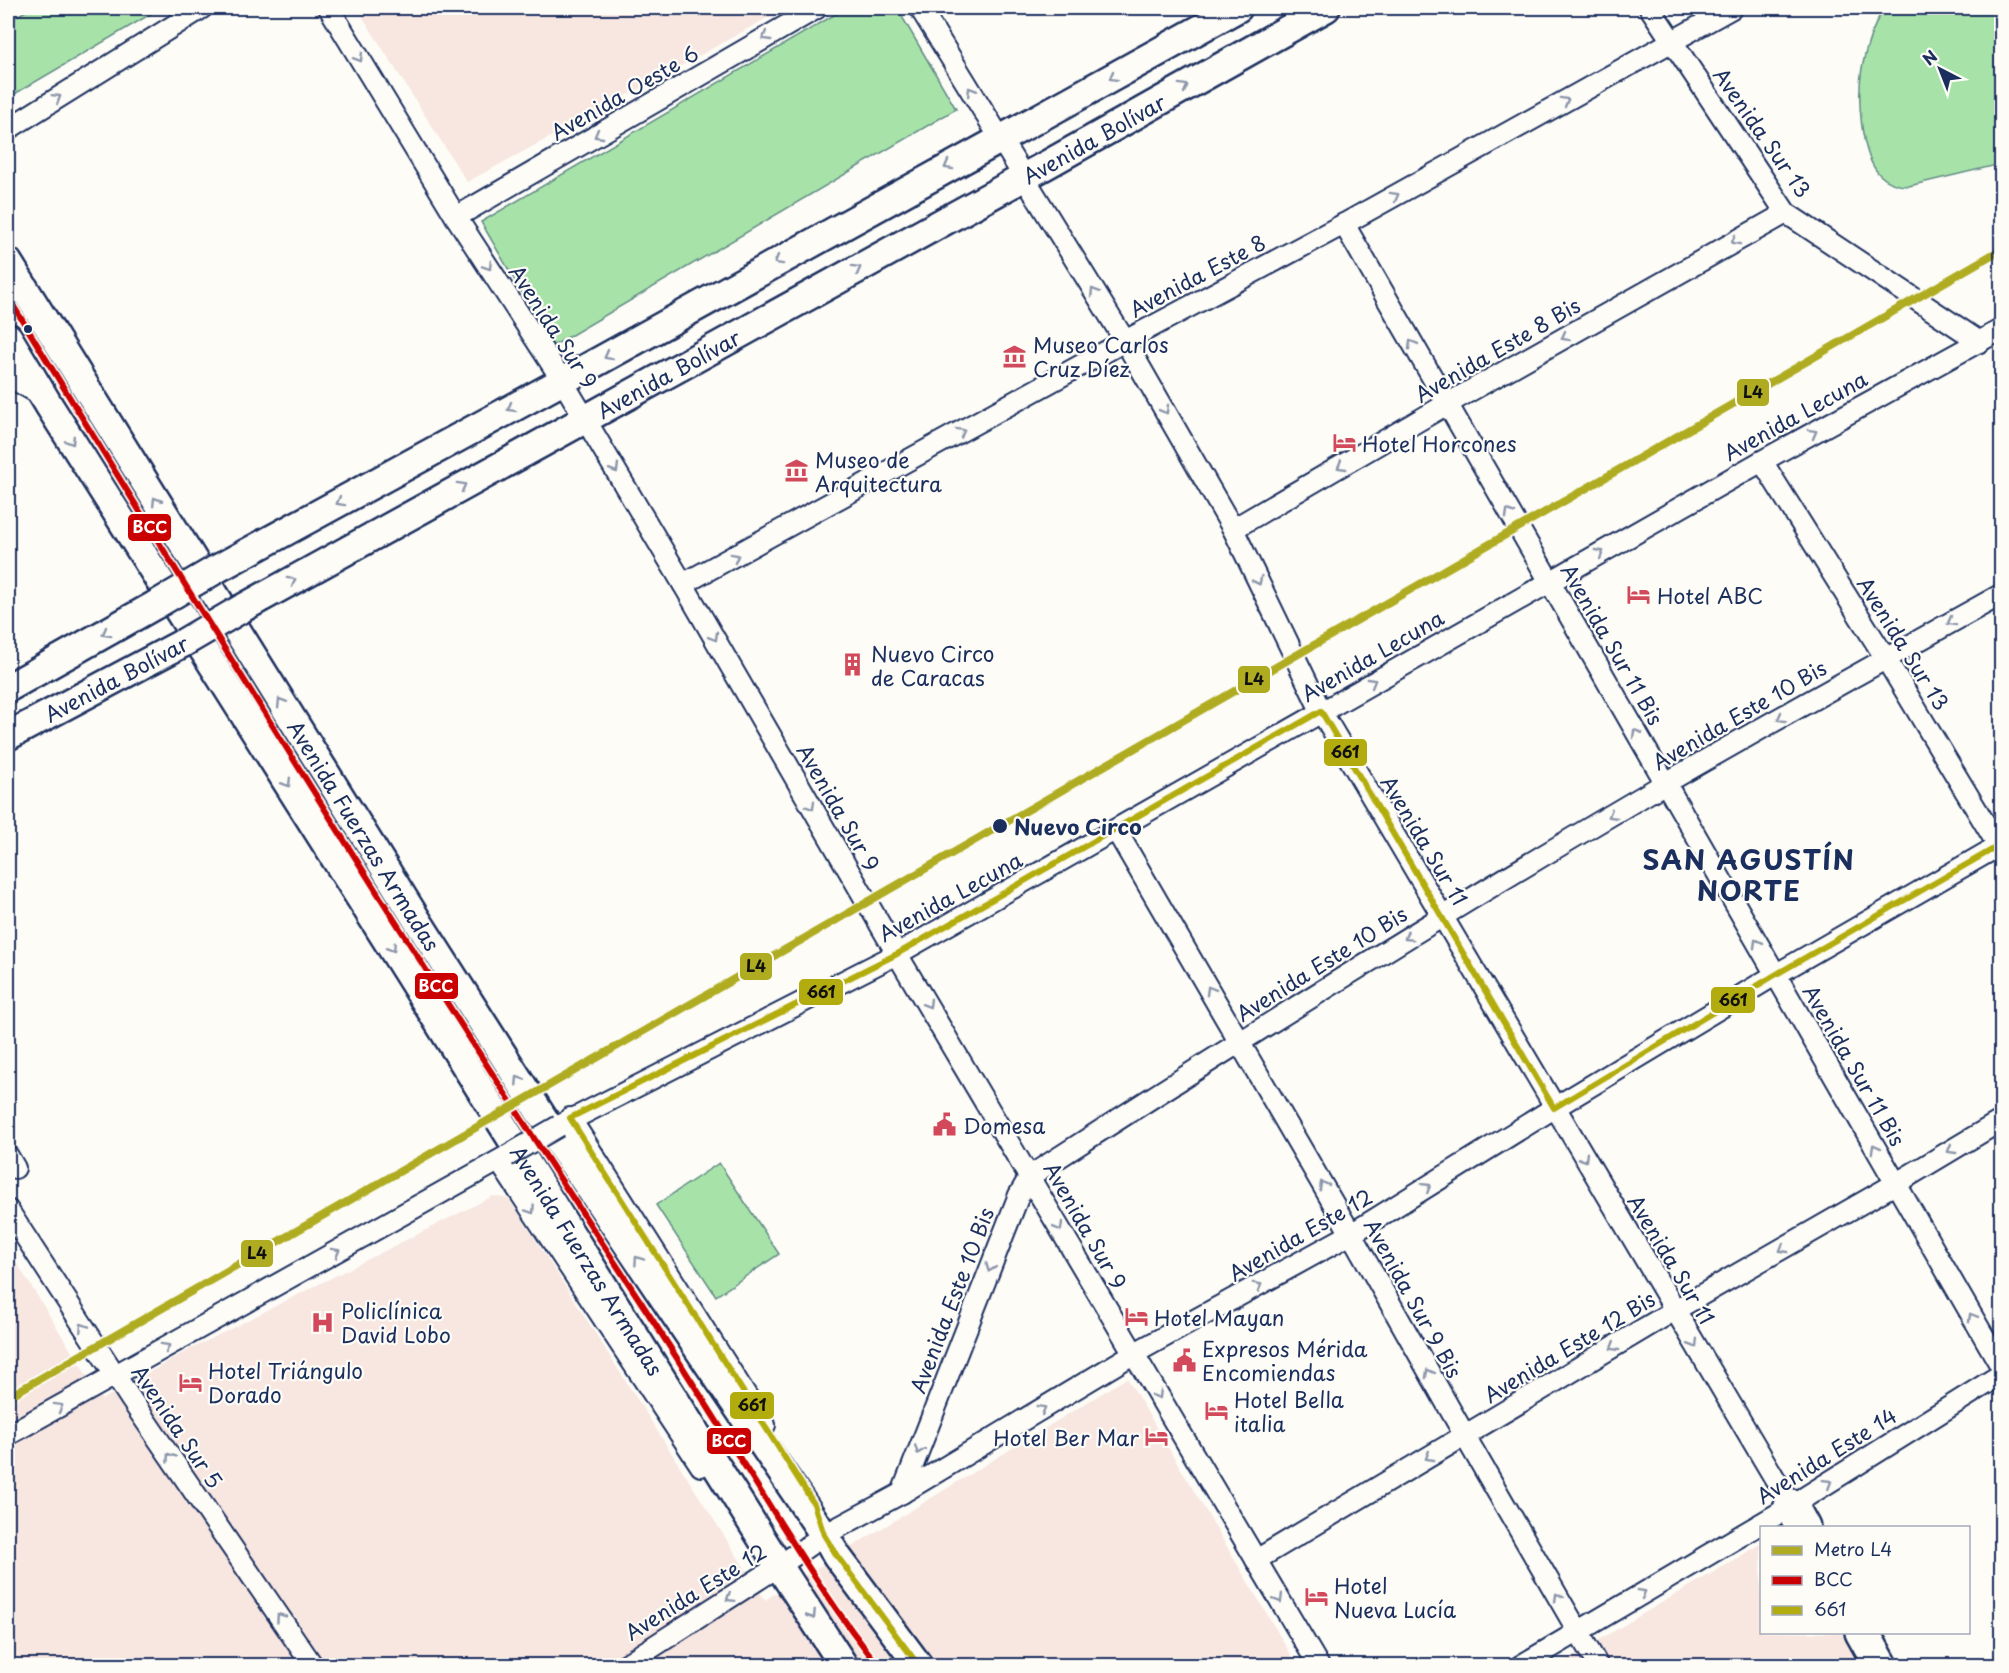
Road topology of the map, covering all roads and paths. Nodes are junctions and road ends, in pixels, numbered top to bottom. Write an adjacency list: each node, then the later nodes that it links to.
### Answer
1 (202, 8): 10 (street, one-way to 1)
2 (329, 8): 14 (street, Avenida Sur 9, one-way to 14)
3 (817, 8): 14 (street, Avenida Oeste 6, one-way to 14)
4 (920, 8): 11 (street, Avenida Sur 11, one-way to 4)
5 (1238, 8): 11 (main road, Avenida Bolívar, one-way to 11)
6 (1326, 8): 12 (main road, Avenida Bolívar, one-way to 6)
7 (1650, 8): 9 (street, Avenida Sur 13)
8 (1732, 8): 9 (street, Avenida Este 8)
9 (1672, 42): 13 (street, Avenida Sur 13); 15 (street, Avenida Este 8, one-way to 9)
10 (8, 129)
11 (1000, 138): 12 (street, Avenida Sur 11); 22 (main road, Avenida Bolívar, one-way to 22)
12 (1023, 177): 19 (street, Avenida Sur 11, one-way to 12); 25 (main road, Avenida Bolívar, one-way to 12)
13 (1786, 213): 20 (street, Avenida Sur 13); 23 (street, Avenida Este 8 Bis, one-way to 23)
14 (456, 217): 22 (street, Avenida Sur 9, one-way to 22)
15 (1344, 224): 19 (street, Avenida Este 8); 23 (street, Avenida Sur 11 Bis, one-way to 15)
16 (8, 262): 60 (main road, Avenida Fuerzas Armadas, one-way to 16)
17 (2001, 329): 20 (street, Avenida Lecuna)
18 (8, 337): 24 (main road, Avenida Fuerzas Armadas)
19 (1125, 341): 27 (street, Avenida Sur 11, one-way to 27); 29 (street, Avenida Este 8, one-way to 19)
20 (1980, 342): 26 (street, Avenida Lecuna, one-way to 20)
21 (8, 376): 24 (street)
22 (562, 380): 25 (street, Avenida Sur 9); 32 (main road, Avenida Bolívar, one-way to 32, bridge)
23 (1447, 404): 27 (street, Avenida Este 8 Bis, one-way to 27); 28 (street, Avenida Sur 11 Bis, one-way to 23)
24 (50, 407): 63 (main road, Avenida Fuerzas Armadas, one-way to 63)
25 (585, 419): 29 (street, Avenida Sur 9, one-way to 29); 34 (main road, Avenida Bolívar, one-way to 25, bridge)
26 (1762, 461): 28 (street, Avenida Lecuna, one-way to 26); 31 (street, Avenida Sur 13)
27 (1233, 529): 33 (street, Avenida Sur 11, one-way to 33)
28 (1549, 582): 33 (street, Avenida Lecuna, one-way to 28); 35 (street, Avenida Sur 11 Bis, one-way to 28)
29 (683, 584): 39 (street, Avenida Sur 9, one-way to 39)
30 (2001, 594): 31 (street, Avenida Este 10 Bis, one-way to 31)
31 (1886, 658): 35 (street, Avenida Este 10 Bis, one-way to 35); 37 (street, Avenida Sur 13)
32 (8, 688)
33 (1321, 711): 36 (street, Avenida Lecuna); 38 (street, Avenida Sur 11)
34 (8, 736)
35 (1665, 783): 38 (street, Avenida Este 10 Bis, one-way to 38); 40 (street, Avenida Sur 11 Bis, one-way to 35)
36 (1116, 830): 39 (street, Avenida Lecuna); 41 (street, Avenida Sur 9 Bis, one-way to 36)
37 (2000, 847): 40 (street, Avenida Este 12)
38 (1442, 916): 41 (street, Avenida Este 10 Bis, one-way to 41); 42 (street, Avenida Sur 11)
39 (897, 954): 44 (street, Avenida Lecuna); 46 (street, Avenida Sur 9, one-way to 46)
40 (1775, 975): 42 (street, Avenida Este 12); 47 (street, Avenida Sur 11 Bis, one-way to 40)
41 (1240, 1041): 46 (street, Avenida Este 10 Bis); 49 (street, Avenida Sur 9 Bis, one-way to 41)
42 (1554, 1108): 49 (street, Avenida Este 12, one-way to 42); 50 (street, Avenida Sur 11, one-way to 50)
43 (2001, 1120): 47 (street, Avenida Este 12 Bis, one-way to 47)
44 (564, 1122): 45 (street, Avenida Lecuna, bridge); 60 (street)
45 (503, 1159): 54 (street, Avenida Lecuna, one-way to 45); 63 (street, one-way to 63)
46 (1030, 1176): 51 (street, Avenida Sur 9, one-way to 51); 57 (street, Avenida Este 10 Bis, one-way to 57)
47 (1895, 1184): 50 (street, Avenida Este 12 Bis, one-way to 50); 52 (street, Avenida Sur 11 Bis, one-way to 47)
48 (8, 1210): 54 (street, Avenida Sur 5, one-way to 48)
49 (1351, 1234): 51 (street, Avenida Este 12, one-way to 49); 56 (street, Avenida Sur 9 Bis, one-way to 49)
50 (1675, 1310): 56 (street, Avenida Este 12 Bis, one-way to 56); 58 (street, Avenida Sur 11, one-way to 58)
51 (1133, 1354): 57 (street, Avenida Este 12, one-way to 51); 62 (street, Avenida Sur 9, one-way to 62)
52 (2001, 1368)
53 (2001, 1374): 58 (street, Avenida Este 14, one-way to 53)
54 (115, 1376): 55 (street, Avenida Lecuna, one-way to 54); 66 (street, Avenida Sur 5, one-way to 54)
55 (8, 1435)
56 (1465, 1436): 62 (street, Avenida Este 12 Bis, one-way to 62); 64 (street, Avenida Sur 9 Bis, one-way to 56)
57 (902, 1493): 60 (street, Avenida Este 12)
58 (1797, 1517): 59 (street, Avenida Este 14, one-way to 58)
59 (1779, 1526)
60 (824, 1535): 63 (street, Avenida Este 12); 69 (main road, Avenida Fuerzas Armadas)
61 (1760, 1536): 64 (street, Avenida Este 14, one-way to 61)
62 (1256, 1560): 70 (street, Avenida Sur 9, one-way to 70)
63 (779, 1566): 67 (street, Avenida Este 12, one-way to 67); 68 (main road, Avenida Fuerzas Armadas, one-way to 68)
64 (1577, 1630): 71 (street, Avenida Este 14); 72 (street, Avenida Sur 9 Bis)
65 (1863, 1634): 73 (highway)
66 (313, 1665)
67 (623, 1665)
68 (844, 1665)
69 (919, 1665)
70 (1319, 1665)
71 (1520, 1665)
72 (1598, 1665)
73 (1881, 1665)

